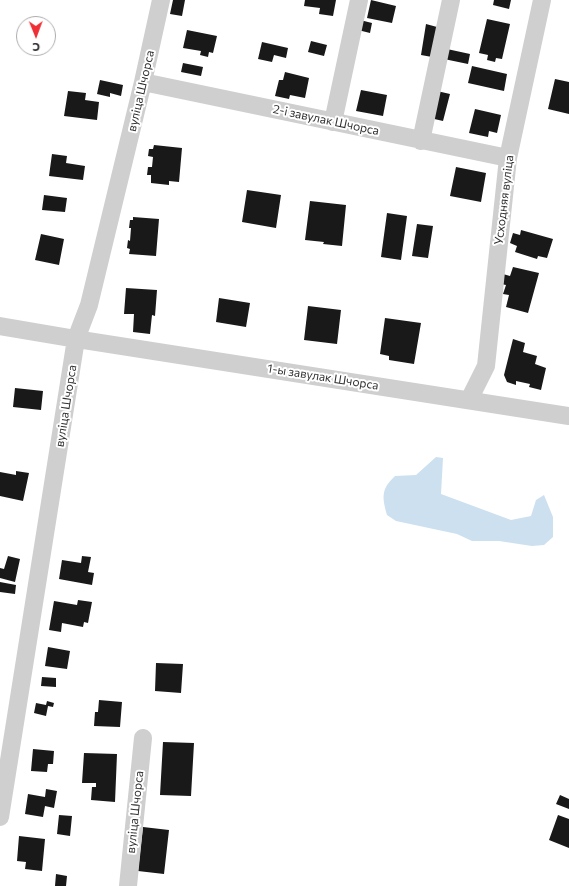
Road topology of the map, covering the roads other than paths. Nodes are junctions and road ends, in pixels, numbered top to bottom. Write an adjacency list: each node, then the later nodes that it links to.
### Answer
1 (161, 0): 5 (street, вуліца Шчорса)
2 (359, 0): 6 (street)
3 (451, 0): 7 (street)
4 (542, 0): 8 (street, Усходняя вуліца)
5 (143, 82): 6 (street, 2-і завулак Шчорса); 10 (street, вуліца Шчорса)
6 (333, 122): 7 (street, 2-і завулак Шчорса)
7 (421, 140): 8 (street, 2-і завулак Шчорса)
8 (508, 158): 11 (street, Усходняя вуліца)
9 (0, 326): 10 (street, 1-ы завулак Шчорса)
10 (76, 339): 11 (street, 1-ы завулак Шчорса); 14 (street, вуліца Шчорса)
11 (470, 400): 12 (street, 1-ы завулак Шчорса)
12 (569, 416)
13 (143, 738): 15 (street, вуліца Шчорса)
14 (0, 818)
15 (128, 886)

